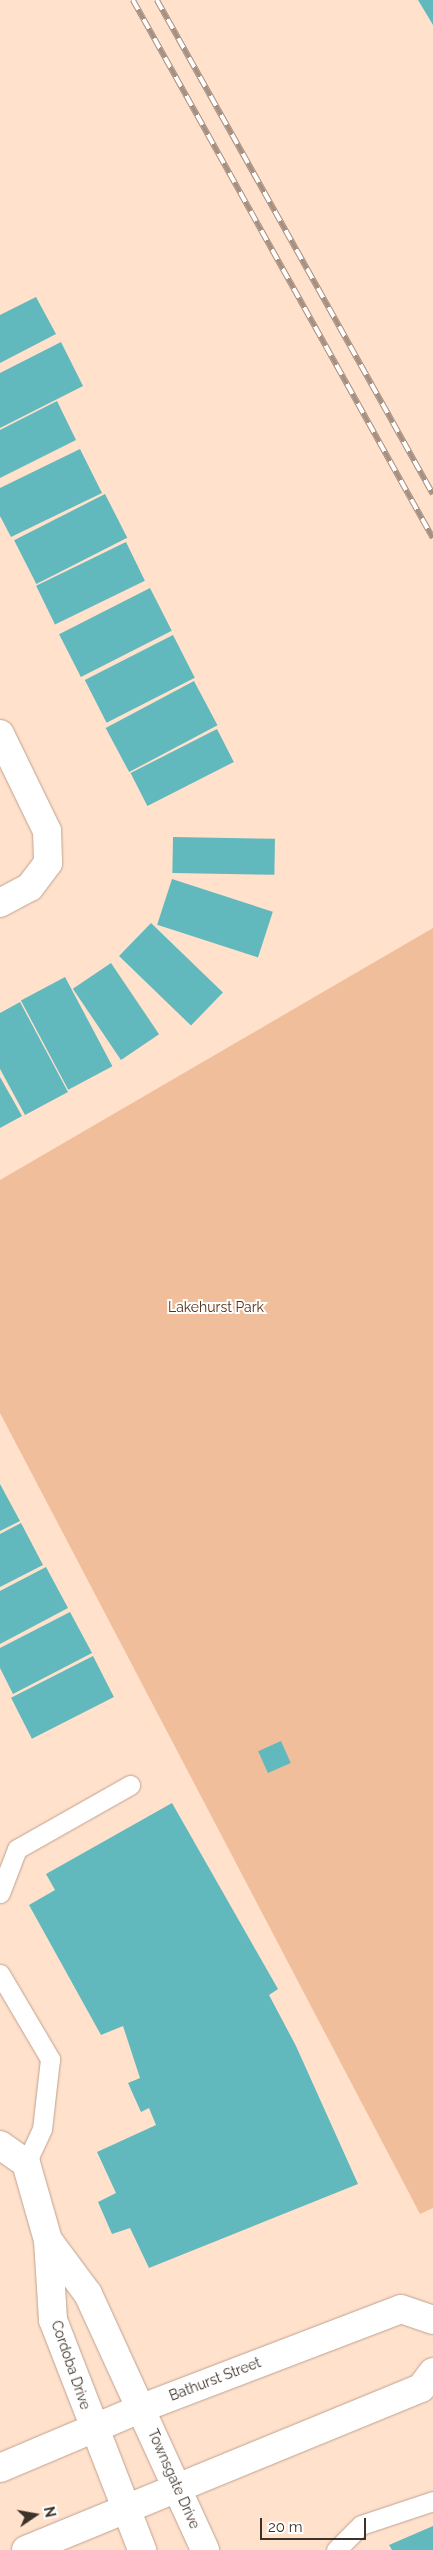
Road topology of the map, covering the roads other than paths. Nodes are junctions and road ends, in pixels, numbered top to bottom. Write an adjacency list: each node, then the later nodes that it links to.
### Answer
1 (0, 734): 2 (street)
2 (0, 903)
3 (130, 1785): 4 (lane)
4 (0, 1894)
5 (0, 1974): 7 (lane)
6 (0, 2145): 7 (street)
7 (26, 2163): 8 (street, Cordoba Drive)
8 (48, 2240): 11 (street, Cordoba Drive); 12 (street, Cordoba Drive)
9 (433, 2320): 11 (street, Bathurst Street)
10 (433, 2372): 14 (street)
11 (142, 2408): 12 (street, Bathurst Street); 14 (street, Townsgate Drive)
12 (94, 2430): 13 (street, Bathurst Street); 16 (street)
13 (0, 2468)
14 (176, 2490): 16 (street); 19 (street, Townsgate Drive)
15 (433, 2501): 20 (lane)
16 (128, 2510): 17 (street); 18 (street)
17 (26, 2550)
18 (142, 2550)
19 (205, 2550)
20 (336, 2550)

